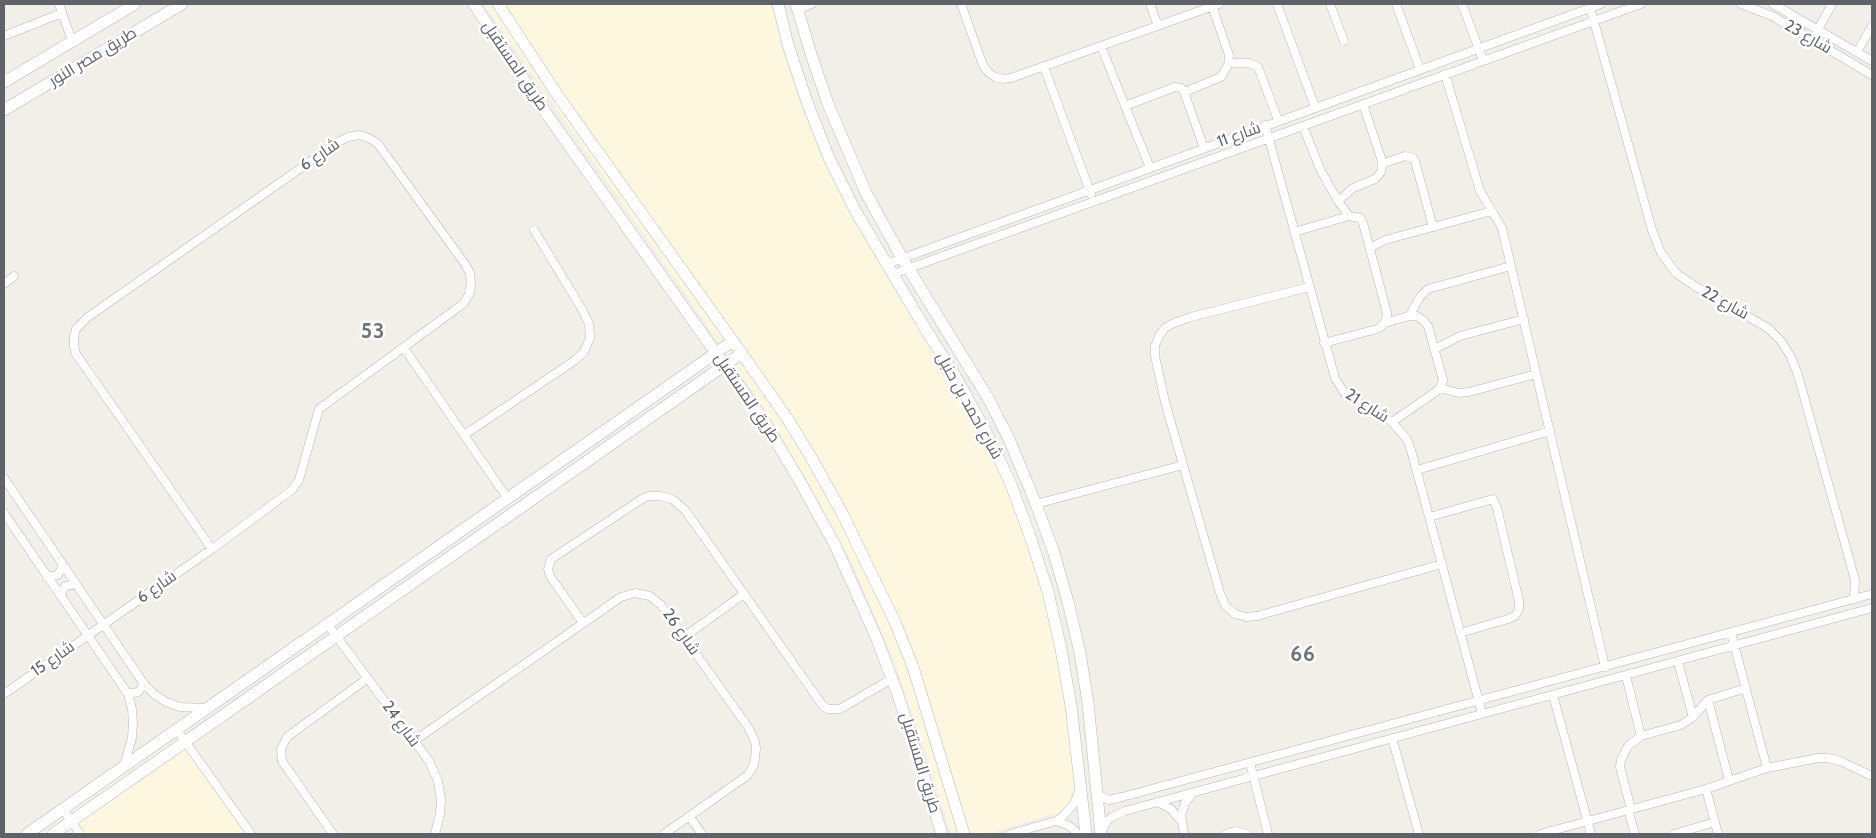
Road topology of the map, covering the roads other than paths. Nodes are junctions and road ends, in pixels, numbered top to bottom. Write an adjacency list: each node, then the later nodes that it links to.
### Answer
1 (59, 4): 22 (street)
2 (135, 4): 29 (street, طريق مصر النور)
3 (182, 4): 46 (street, طريق مصر النور)
4 (474, 4): 79 (street, طريق المستقبل)
5 (498, 4): 75 (street, طريق المستقبل)
6 (778, 4): 68 (street, شارع احمد بن حنبل)
7 (812, 4): 20 (street)
8 (962, 4): 37 (street)
9 (1150, 4): 24 (street)
10 (1277, 4): 45 (street)
11 (1330, 4): 30 (street)
12 (1396, 4): 38 (street)
13 (1462, 4): 32 (street)
14 (1601, 4): 21 (street)
15 (1641, 4): 23 (street)
16 (1741, 4): 28 (street, شارع 23)
17 (1774, 4): 26 (street, شارع 23)
18 (1832, 4): 26 (street)
19 (1215, 5): 24 (street); 36 (street)
20 (797, 6): 64 (street, شارع احمد بن حنبل)
21 (1590, 7): 23 (street, شارع 22); 32 (street, شارع 11)
22 (62, 13): 27 (street); 29 (street)
23 (1594, 20): 34 (street, شارع 11); 104 (street, شارع 22)
24 (1158, 26): 31 (street)
25 (1872, 26): 33 (street)
26 (1818, 29): 28 (street); 33 (street, شارع 23)
27 (4, 36)
28 (1812, 40): 40 (street, شارع 23)
29 (72, 41): 41 (street, طريق مصر النور)
30 (1344, 41)
31 (1101, 46): 37 (street); 44 (street)
32 (1479, 48): 34 (street); 38 (street, شارع 11)
33 (1857, 52): 35 (street, شارع 23)
34 (1483, 60): 39 (street, شارع 11)
35 (1872, 61)
36 (1229, 63): 42 (street); 47 (street)
37 (1044, 67): 54 (street)
38 (1420, 69): 45 (street, شارع 11)
39 (1445, 74): 43 (street, شارع 11); 57 (street)
40 (1872, 75)
41 (4, 82)
42 (1184, 92): 44 (street); 51 (street)
43 (1363, 104): 49 (street, شارع 11); 52 (street)
44 (1125, 106): 53 (street)
45 (1315, 107): 47 (street, شارع 11)
46 (4, 110)
47 (1278, 120): 48 (street, شارع 11)
48 (1265, 125): 50 (street, شارع 21); 51 (street, شارع 11)
49 (1303, 126): 50 (street, شارع 11); 55 (street)
50 (1268, 138): 56 (street, شارع 11); 61 (street, شارع 21)
51 (1204, 148): 53 (street, شارع 11)
52 (1382, 164): 55 (street); 59 (street)
53 (1150, 168): 54 (street, شارع 11)
54 (1090, 191): 56 (street); 62 (street, شارع 11)
55 (1338, 201): 58 (street)
56 (1094, 202): 65 (street, شارع 11)
57 (1492, 211): 59 (street); 66 (street)
58 (1349, 216): 61 (street); 63 (street)
59 (1433, 227): 63 (street)
60 (534, 230): 86 (street)
61 (1294, 232): 71 (street, شارع 21)
62 (930, 248): 64 (street, شارع 11); 65 (street)
63 (1370, 248): 74 (street)
64 (902, 258): 67 (street, شارع احمد بن حنبل); 68 (street, شارع 11)
65 (935, 259): 67 (street, شارع 11)
66 (1511, 266): 72 (street); 73 (street)
67 (908, 268): 68 (street, شارع 11); 91 (street, شارع احمد بن حنبل)
68 (890, 269): 128 (street, شارع احمد بن حنبل)
69 (14, 276): 70 (street)
70 (4, 284)
71 (1309, 287): 76 (street, شارع 21); 87 (street)
72 (1409, 316): 74 (street); 78 (street)
73 (1524, 319): 78 (street); 82 (street)
74 (1385, 323): 76 (street)
75 (733, 341): 79 (street); 80 (street, طريق المستقبل)
76 (1324, 343): 84 (street, شارع 21)
77 (404, 348): 86 (street); 96 (street, شارع 6); 96 (street, شارع 6)
78 (1435, 349): 83 (street)
79 (716, 352): 81 (street, طريق المستقبل); 90 (street)
80 (742, 353): 81 (street); 137 (street, طريق المستقبل)
81 (725, 364): 95 (street); 119 (street, طريق المستقبل)
82 (1536, 374): 83 (street); 85 (street)
83 (1440, 388): 84 (street)
84 (1392, 422): 88 (street, شارع 21)
85 (1550, 431): 88 (street); 116 (street)
86 (464, 435): 90 (street)
87 (1183, 465): 91 (street); 97 (street)
88 (1417, 470): 94 (street, شارع 21)
89 (4, 478): 98 (street)
90 (508, 499): 93 (street)
91 (1036, 504): 127 (street, شارع احمد بن حنبل)
92 (4, 513): 99 (street)
93 (488, 513): 95 (street); 108 (street)
94 (1429, 517): 97 (street, شارع 21); 109 (street)
95 (496, 524): 112 (street)
96 (212, 549): 107 (street, شارع 6)
97 (1442, 564): 109 (street, شارع 21)
98 (63, 566): 99 (street); 100 (street)
99 (47, 577): 103 (street)
100 (76, 584): 103 (street); 107 (street)
101 (744, 594): 106 (street); 113 (street); 119 (street)
102 (1872, 594): 104 (street)
103 (60, 595): 111 (street)
104 (1854, 599): 110 (street)
105 (1872, 608): 114 (street)
106 (583, 623): 113 (street, شارع 26); 135 (street, شارع 26)
107 (103, 624): 111 (street, شارع 15); 120 (street)
108 (328, 625): 112 (street, شارع 24); 129 (street)
109 (1460, 633): 126 (street, شارع 21)
110 (1731, 633): 114 (street); 116 (street)
111 (86, 635): 122 (street, شارع 15); 123 (street)
112 (337, 636): 118 (street, شارع 24); 136 (street)
113 (684, 637): 154 (street, شارع 26)
114 (1734, 647): 115 (street); 121 (street)
115 (1678, 662): 117 (street); 131 (street)
116 (1604, 667): 126 (street)
117 (1626, 676): 124 (street); 133 (street)
118 (368, 678): 135 (street, شارع 24); 165 (street)
119 (892, 678): 138 (street, طريق المستقبل)
120 (144, 684): 123 (street); 129 (street)
121 (1746, 688): 125 (street); 141 (street)
122 (4, 694)
123 (128, 694): 140 (street)
124 (1553, 695): 130 (street); 157 (street)
125 (1708, 700): 131 (street); 144 (street)
126 (1479, 701): 130 (street, شارع 21); 139 (street)
127 (1088, 703): 128 (street); 147 (street, شارع احمد بن حنبل)
128 (1071, 706): 145 (street, شارع احمد بن حنبل)
129 (210, 708): 132 (street)
130 (1482, 713): 134 (street)
131 (1693, 716): 133 (street)
132 (177, 730): 136 (street); 140 (street)
133 (1642, 736): 152 (street)
134 (1392, 738): 143 (street); 178 (street)
135 (414, 741): 166 (street, شارع 24)
136 (185, 742): 158 (street); 164 (street)
137 (940, 750): 138 (street); 170 (street, طريق المستقبل)
138 (919, 757): 169 (street, طريق المستقبل)
139 (1250, 763): 143 (street); 149 (street)
140 (124, 767): 151 (street)
141 (1767, 768): 142 (street); 144 (street)
142 (1872, 776)
143 (1253, 777): 148 (street); 177 (street)
144 (1729, 780): 146 (street)
145 (1081, 787): 155 (street); 173 (street, شارع احمد بن حنبل)
146 (1706, 789): 152 (street); 159 (street)
147 (1097, 793): 149 (street); 160 (street, شارع احمد بن حنبل)
148 (1193, 793): 150 (street); 156 (street)
149 (1122, 797): 153 (street)
150 (1158, 802): 153 (street); 156 (street)
151 (62, 808): 158 (street); 161 (street)
152 (1630, 810): 157 (street); 181 (street)
153 (1125, 811): 160 (street)
154 (690, 816): 167 (street); 168 (street)
155 (1056, 821): 171 (street); 172 (street)
156 (1181, 821): 174 (street)
157 (1588, 821): 179 (street); 180 (street)
158 (71, 822): 162 (street); 163 (street)
159 (1715, 822): 182 (street); 183 (street)
160 (1101, 833)
161 (27, 834)
162 (53, 834)
163 (80, 834)
164 (251, 834)
165 (333, 834)
166 (435, 834)
167 (664, 834)
168 (702, 834)
169 (942, 834)
170 (964, 834)
171 (1010, 834)
172 (1080, 834)
173 (1086, 834)
174 (1184, 834)
175 (1225, 834): 176 (street)
176 (1247, 834)
177 (1268, 834)
178 (1419, 834)
179 (1540, 834)
180 (1591, 834)
181 (1635, 834)
182 (1674, 834)
183 (1718, 834)

